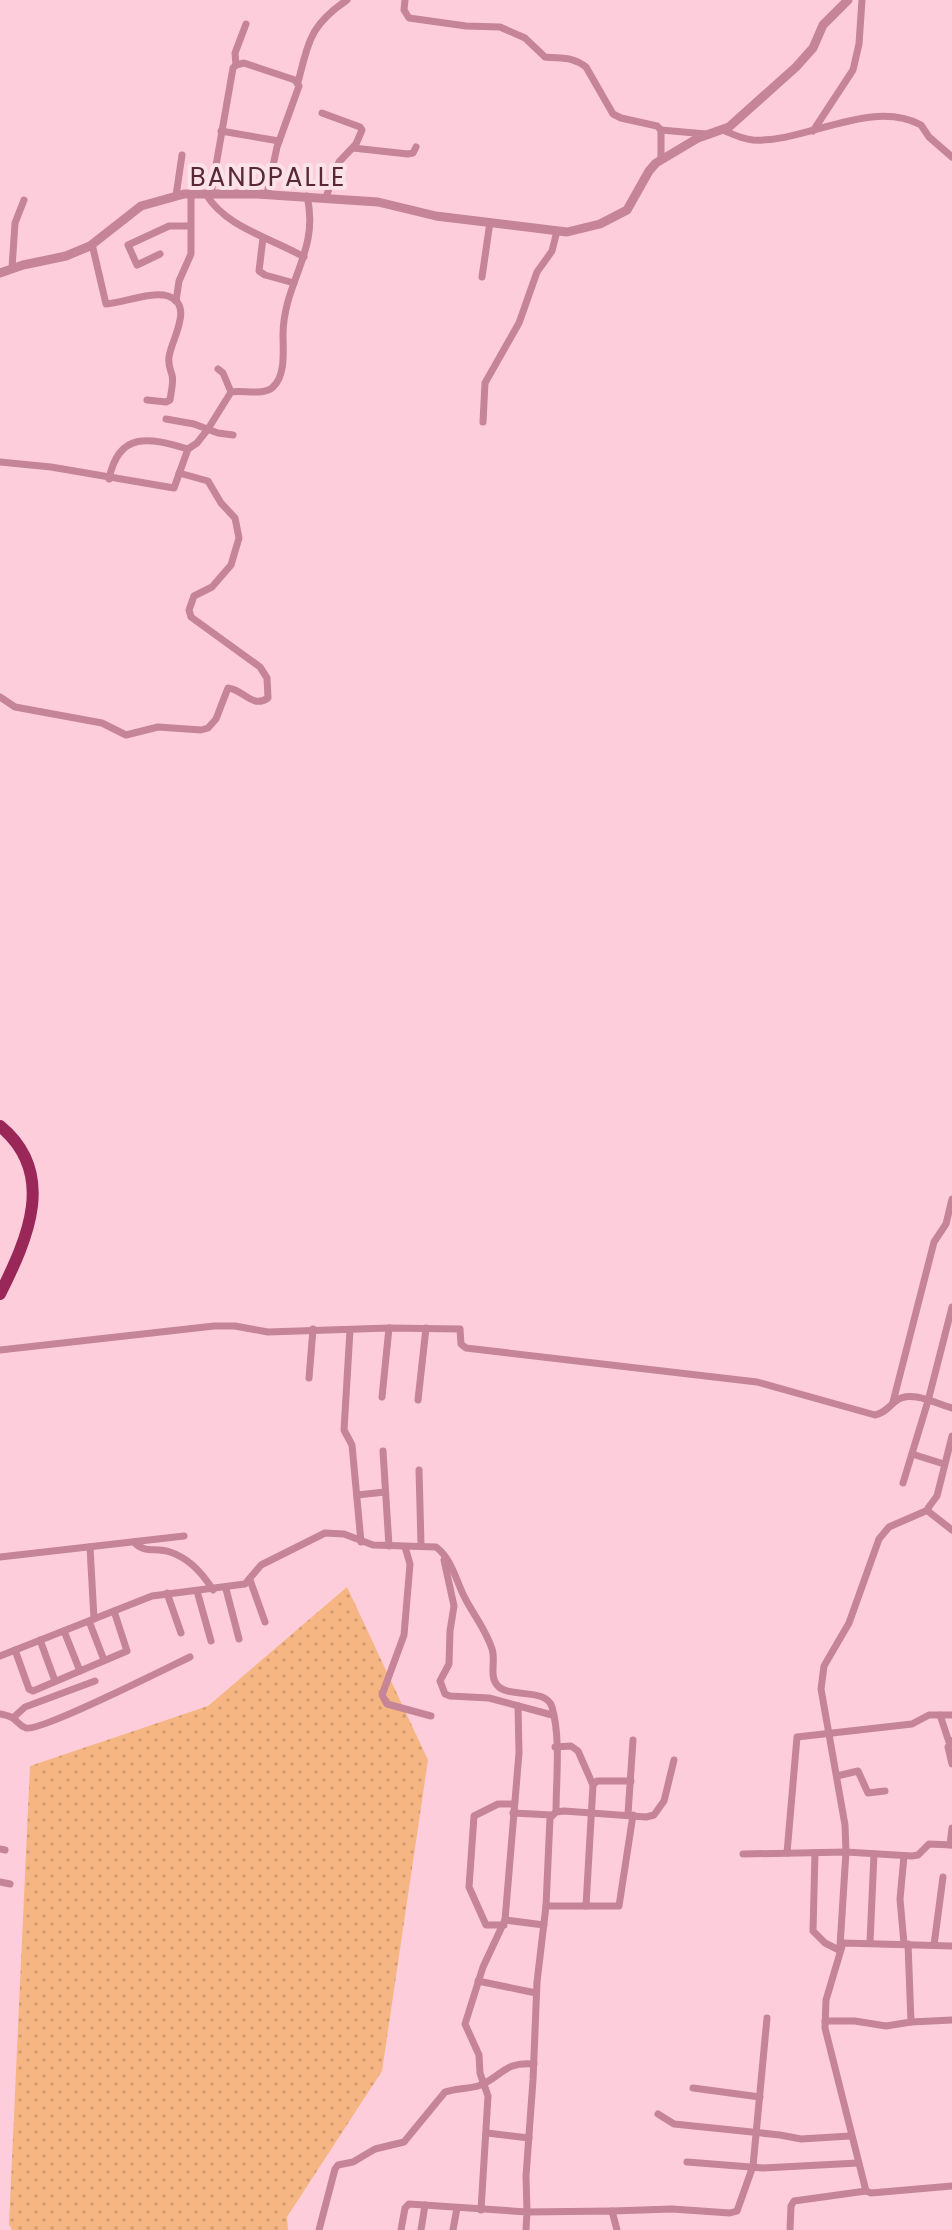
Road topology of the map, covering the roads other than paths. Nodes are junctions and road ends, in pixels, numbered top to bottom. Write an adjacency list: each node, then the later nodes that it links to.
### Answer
1 (347, 0): 7 (street)
2 (405, 0): 9 (street)
3 (848, 0): 10 (street)
4 (862, 0): 12 (street)
5 (246, 24): 6 (street)
6 (236, 65): 7 (street); 11 (street)
7 (298, 82): 14 (street)
8 (322, 113): 16 (street)
9 (661, 130): 13 (street); 19 (street)
10 (723, 130): 12 (street); 13 (street)
11 (221, 131): 14 (street); 21 (street)
12 (813, 131): 18 (street)
13 (706, 134): 19 (street)
14 (279, 141): 22 (street)
15 (416, 147): 16 (street)
16 (353, 148): 25 (street)
17 (182, 155): 23 (street)
18 (952, 157)
19 (661, 160): 29 (street)
20 (191, 194): 21 (street); 23 (street); 28 (street)
21 (209, 194): 22 (street); 30 (street)
22 (267, 194): 24 (street)
23 (176, 196): 31 (street)
24 (307, 196): 25 (street); 33 (street)
25 (326, 197): 27 (street)
26 (24, 200): 34 (street)
27 (490, 222): 29 (street); 36 (street)
28 (190, 226): 32 (street); 38 (street)
29 (557, 231): 43 (street)
30 (263, 238): 33 (street); 37 (street)
31 (92, 244): 34 (street); 38 (street)
32 (160, 254)
33 (304, 257): 37 (street)
34 (12, 268): 35 (street)
35 (0, 273)
36 (482, 277)
37 (294, 283): 40 (street)
38 (176, 301): 41 (street)
39 (218, 369): 40 (street)
40 (231, 392): 44 (street)
41 (147, 400)
42 (166, 419): 44 (street)
43 (483, 422)
44 (208, 429): 45 (street); 46 (street)
45 (233, 435)
46 (188, 449): 48 (street); 49 (street)
47 (0, 462): 49 (street)
48 (179, 473): 49 (street); 50 (street)
49 (109, 479)
50 (0, 697)
51 (0, 1126): 53 (highway)
52 (952, 1199): 64 (street)
53 (0, 1294)
54 (952, 1307): 63 (street)
55 (389, 1328): 56 (street); 58 (street); 61 (street)
56 (426, 1328): 62 (street); 64 (street)
57 (313, 1329): 58 (street); 59 (street); 60 (street)
58 (350, 1330): 73 (street)
59 (0, 1350)
60 (309, 1378)
61 (382, 1397)
62 (418, 1400)
63 (928, 1401): 64 (street); 65 (street); 68 (street)
64 (893, 1404)
65 (952, 1408)
66 (952, 1436): 69 (street)
67 (383, 1451): 72 (street)
68 (912, 1454): 69 (street); 71 (street)
69 (944, 1464): 74 (street)
70 (419, 1470): 79 (street)
71 (903, 1483)
72 (385, 1492): 73 (street); 80 (street)
73 (357, 1495): 78 (street)
74 (928, 1510): 75 (street); 112 (street)
75 (952, 1530)
76 (184, 1536): 77 (street)
77 (134, 1542): 81 (street); 87 (street)
78 (361, 1542): 80 (street); 85 (street)
79 (421, 1544): 82 (street); 83 (street)
80 (389, 1546): 82 (street)
81 (90, 1547): 84 (street); 91 (street)
82 (405, 1547): 110 (street)
83 (443, 1554): 105 (street); 107 (street)
84 (0, 1557)
85 (250, 1580): 86 (street); 92 (street)
86 (226, 1589): 87 (street); 95 (street)
87 (213, 1590): 88 (street)
88 (197, 1591): 89 (street); 97 (street)
89 (167, 1593): 90 (street); 94 (street)
90 (114, 1611): 91 (street); 101 (street)
91 (92, 1620): 93 (street); 101 (street)
92 (265, 1622)
93 (64, 1631): 96 (street); 102 (street)
94 (181, 1633)
95 (239, 1639)
96 (40, 1640): 98 (street); 103 (street)
97 (211, 1641)
98 (15, 1650): 99 (street); 103 (street)
99 (0, 1656)
100 (190, 1657): 111 (street)
101 (104, 1660): 102 (street)
102 (80, 1671): 103 (street)
103 (55, 1681)
104 (95, 1681): 111 (street)
105 (518, 1706): 107 (street); 122 (street)
106 (0, 1714): 111 (street)
107 (552, 1715): 115 (street)
108 (940, 1715): 109 (street); 112 (street); 114 (street)
109 (952, 1715)
110 (431, 1716)
111 (14, 1717)
112 (829, 1735): 118 (street); 129 (street)
113 (633, 1740): 119 (street)
114 (951, 1742): 117 (street)
115 (555, 1747): 120 (street); 123 (street)
116 (674, 1760): 125 (street)
117 (952, 1764)
118 (837, 1776): 121 (street); 128 (street)
119 (631, 1781): 120 (street); 125 (street)
120 (593, 1785): 124 (street)
121 (885, 1791)
122 (514, 1808): 123 (street); 139 (street); 139 (street)
123 (554, 1813): 124 (street); 137 (street)
124 (592, 1814): 125 (street); 138 (street)
125 (630, 1814): 138 (street)
126 (952, 1828): 127 (street)
127 (951, 1845): 133 (street)
128 (846, 1852): 130 (street); 132 (street); 145 (street)
129 (787, 1853): 130 (street); 131 (street)
130 (815, 1853): 145 (street)
131 (743, 1854)
132 (874, 1854): 133 (street); 141 (street)
133 (904, 1856): 142 (street)
134 (943, 1877): 143 (street)
135 (0, 1882): 136 (street)
136 (10, 1884)
137 (546, 1906): 138 (street); 140 (street)
138 (586, 1906)
139 (504, 1922): 140 (street); 146 (street)
140 (544, 1925): 147 (street)
141 (870, 1942): 142 (street); 145 (street)
142 (906, 1944): 143 (street); 151 (street)
143 (934, 1945): 144 (street)
144 (952, 1946)
145 (840, 1948): 150 (street)
146 (478, 1981): 147 (street); 153 (street)
147 (536, 1993): 152 (street)
148 (767, 2018): 155 (street)
149 (952, 2020): 151 (street)
150 (825, 2021): 151 (street); 159 (street)
151 (911, 2022)
152 (534, 2064): 153 (street); 160 (street)
153 (483, 2084): 158 (street); 171 (street)
154 (693, 2088): 155 (street)
155 (760, 2097): 157 (street)
156 (658, 2114): 157 (street)
157 (756, 2132): 159 (street); 163 (street)
158 (487, 2133): 160 (street); 168 (street)
159 (850, 2136): 162 (street)
160 (529, 2138): 170 (street)
161 (687, 2162): 163 (street)
162 (858, 2163): 163 (street); 165 (street)
163 (753, 2166): 169 (street)
164 (952, 2186): 165 (street)
165 (866, 2191): 177 (street)
166 (425, 2205): 167 (street); 172 (street); 173 (street)
167 (457, 2208): 168 (street); 174 (street)
168 (481, 2210): 170 (street)
169 (612, 2211): 170 (street); 176 (street)
170 (527, 2212): 175 (street)
171 (319, 2230)
172 (401, 2230)
173 (421, 2230)
174 (453, 2230)
175 (526, 2230)
176 (617, 2230)
177 (790, 2230)

